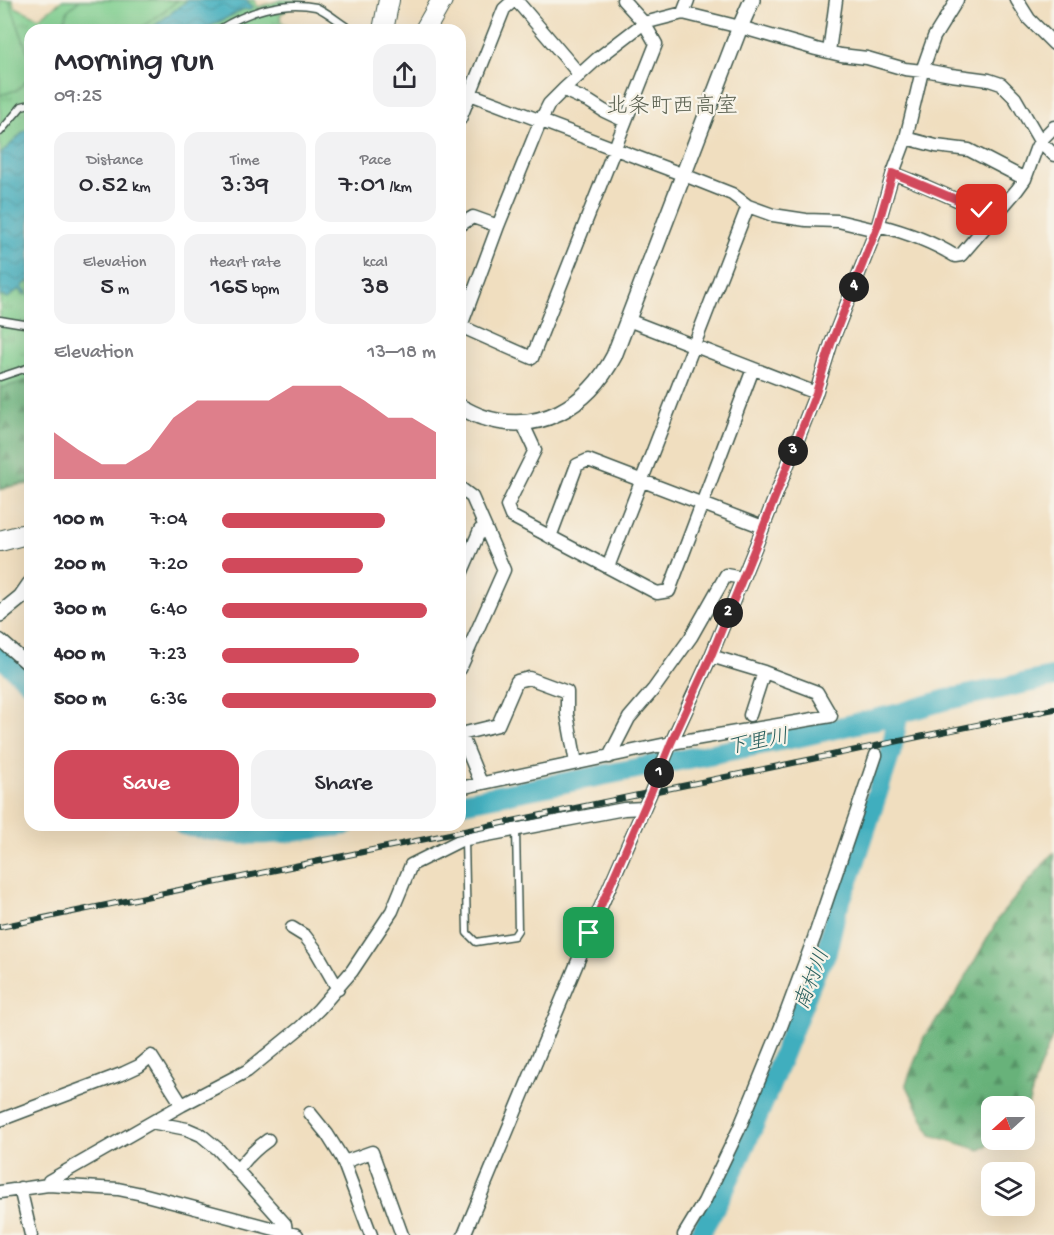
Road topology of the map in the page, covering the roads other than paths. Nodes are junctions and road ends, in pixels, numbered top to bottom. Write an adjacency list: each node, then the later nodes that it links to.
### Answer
1 (389, 0): 14 (main road)
2 (442, 0): 15 (main road)
3 (515, 0): 20 (street); 22 (street)
4 (623, 0): 11 (street)
5 (688, 0): 10 (street)
6 (752, 0): 16 (street)
7 (836, 0): 18 (street)
8 (957, 0): 19 (street)
9 (1017, 0): 17 (street)
10 (683, 14): 11 (street); 16 (street)
11 (644, 23): 20 (street); 26 (street)
12 (227, 24): 13 (lane)
13 (343, 24)
14 (383, 24)
15 (428, 24)
16 (740, 27): 18 (street); 34 (street)
17 (1054, 44)
18 (829, 52): 19 (street)
19 (922, 71): 29 (street); 30 (street)
20 (580, 75): 21 (street)
21 (564, 89): 25 (street); 26 (street)
22 (470, 94): 23 (street); 25 (street)
23 (466, 104)
24 (24, 106): 28 (lane)
25 (541, 120): 31 (street); 39 (street)
26 (625, 122): 31 (street)
27 (1054, 127): 30 (street)
28 (0, 132)
29 (906, 138): 33 (street); 35 (street)
30 (1040, 141): 32 (street); 35 (street)
31 (615, 148): 34 (street); 45 (street)
32 (1054, 155)
33 (893, 173): 37 (street); 40 (street)
34 (684, 175): 36 (street); 43 (street)
35 (1025, 179): 37 (street)
36 (748, 206): 40 (street); 46 (street)
37 (994, 217): 40 (street)
38 (466, 221): 39 (street)
39 (498, 226): 41 (street)
40 (877, 227): 50 (street)
41 (466, 312)
42 (0, 320): 44 (lane)
43 (628, 320): 46 (street); 52 (street)
44 (24, 324)
45 (466, 328)
46 (693, 345): 48 (street); 53 (street)
47 (24, 369): 49 (lane)
48 (753, 369): 50 (street); 55 (street)
49 (0, 377)
50 (816, 393): 57 (street)
51 (466, 410): 52 (street)
52 (522, 422): 59 (street)
53 (641, 480): 55 (street); 59 (street); 62 (street)
54 (466, 492): 56 (street)
55 (701, 504): 57 (street); 62 (street)
56 (485, 527): 61 (street); 67 (street)
57 (763, 527): 63 (street)
58 (24, 535): 60 (main road)
59 (550, 537): 62 (street)
60 (0, 541)
61 (466, 562)
62 (608, 567)
63 (742, 578): 68 (street); 76 (street)
64 (24, 593): 65 (street)
65 (0, 614)
66 (0, 640): 69 (street)
67 (466, 656)
68 (711, 656): 70 (street); 73 (street)
69 (24, 661)
70 (764, 672): 71 (street); 73 (street)
71 (750, 715)
72 (466, 732): 77 (street)
73 (670, 745): 76 (street); 80 (street)
74 (466, 746): 78 (street)
75 (876, 755): 100 (street)
76 (609, 757): 77 (street)
77 (576, 763): 78 (street)
78 (481, 783): 79 (street)
79 (466, 787)
80 (644, 808): 81 (street); 99 (street)
81 (516, 829): 82 (street); 82 (lane)
82 (465, 839): 84 (street)
83 (292, 928): 84 (street)
84 (338, 989): 85 (street)
85 (182, 1105): 87 (street); 88 (street)
86 (310, 1113): 90 (street)
87 (0, 1120)
88 (154, 1121): 91 (street); 92 (street)
89 (268, 1140): 91 (street)
90 (344, 1161): 97 (street); 98 (street)
91 (237, 1171): 95 (street)
92 (48, 1185): 93 (street); 95 (street)
93 (20, 1188): 94 (street); 96 (street)
94 (0, 1192)
95 (292, 1233)
96 (31, 1235)
97 (371, 1235)
98 (402, 1235)
99 (464, 1235)
100 (684, 1235)

